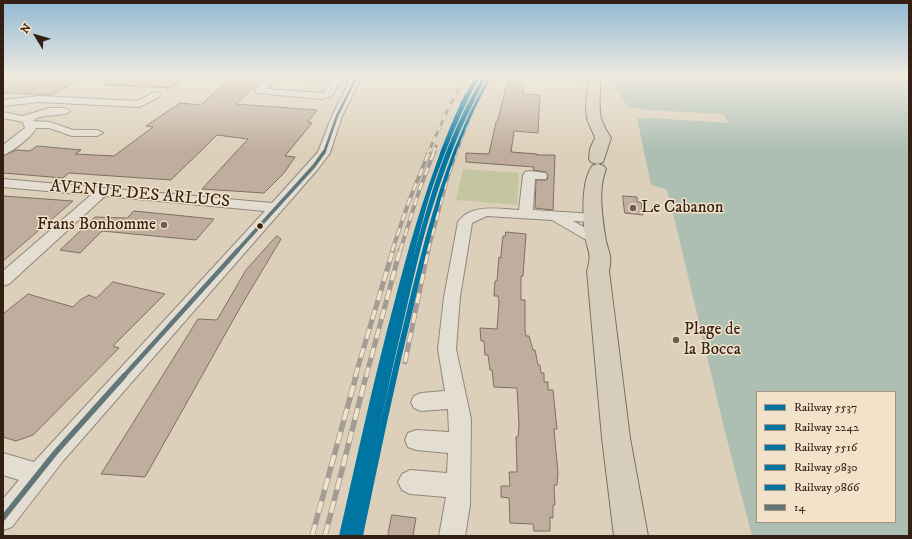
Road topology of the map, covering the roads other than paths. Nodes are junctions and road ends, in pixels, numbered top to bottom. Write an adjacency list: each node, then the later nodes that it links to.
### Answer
1 (25, 101): 6 (street)
2 (68, 101): 3 (street)
3 (144, 101)
4 (345, 101): 15 (street)
5 (595, 101): 17 (main road)
6 (3, 103)
7 (65, 111): 9 (street)
8 (3, 115): 9 (street)
9 (27, 122): 10 (street); 11 (street)
10 (98, 132)
11 (3, 150)
12 (541, 176): 16 (street)
13 (3, 183): 14 (street, AVENUE DES ARLUCS)
14 (103, 192): 15 (street, AVENUE DES ARLUCS); 18 (street)
15 (277, 208): 24 (street)
16 (526, 215): 17 (street); 19 (street)
17 (590, 224): 29 (main road); 30 (main road)
18 (3, 280)
19 (456, 399): 20 (street); 22 (street)
20 (421, 402)
21 (416, 440): 22 (street)
22 (459, 443): 26 (street)
23 (3, 464): 24 (street)
24 (37, 474): 27 (street)
25 (410, 482): 26 (street)
26 (458, 486): 28 (street)
27 (3, 518)
28 (452, 536)
29 (618, 536)
30 (631, 536)

